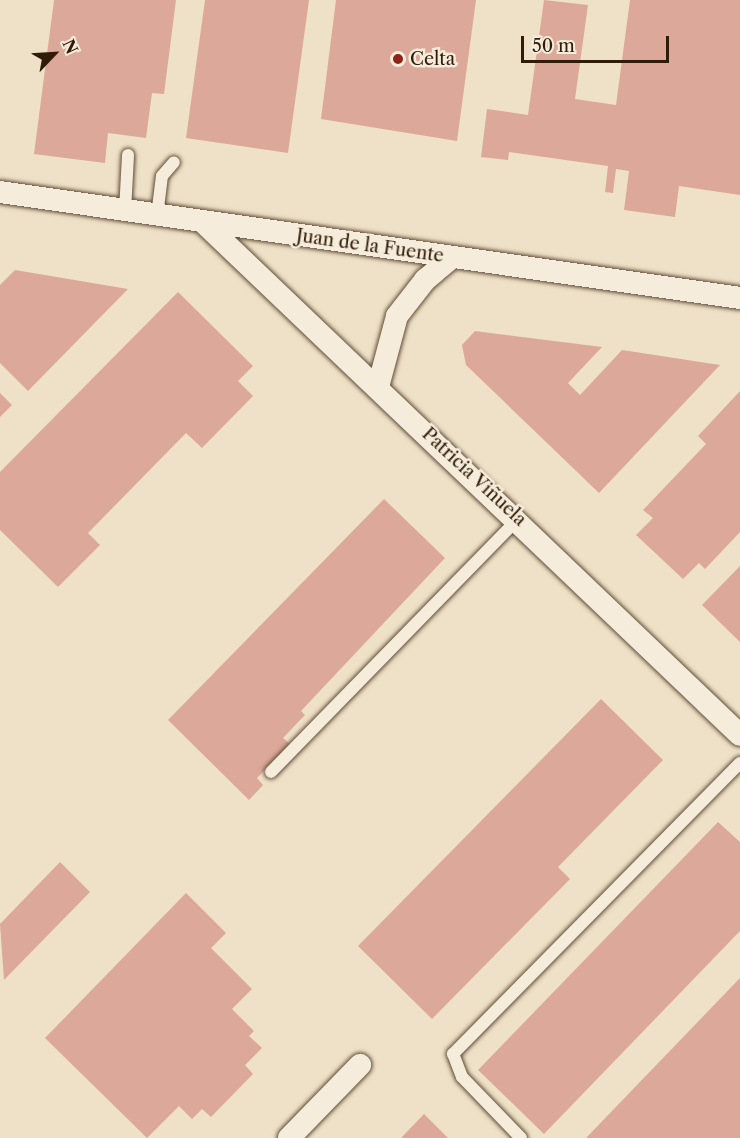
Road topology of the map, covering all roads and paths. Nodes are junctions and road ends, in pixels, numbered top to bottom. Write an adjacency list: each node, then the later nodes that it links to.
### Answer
1 (128, 155): 4 (lane)
2 (174, 162): 5 (lane)
3 (0, 192): 4 (street, Juan de la Fuente)
4 (125, 211): 5 (street, Juan de la Fuente)
5 (157, 216): 6 (street, Juan de la Fuente)
6 (204, 223): 7 (street, Juan de la Fuente); 9 (street, Patricia Viñuela)
7 (452, 257): 8 (street, Juan de la Fuente); 9 (street)
8 (740, 298)
9 (378, 387): 10 (street, Patricia Viñuela)
10 (518, 519): 11 (street, Patricia Viñuela); 13 (lane)
11 (740, 735)
12 (740, 763): 16 (lane)
13 (271, 772)
14 (360, 1065): 15 (street)
15 (289, 1138)
16 (521, 1138)

